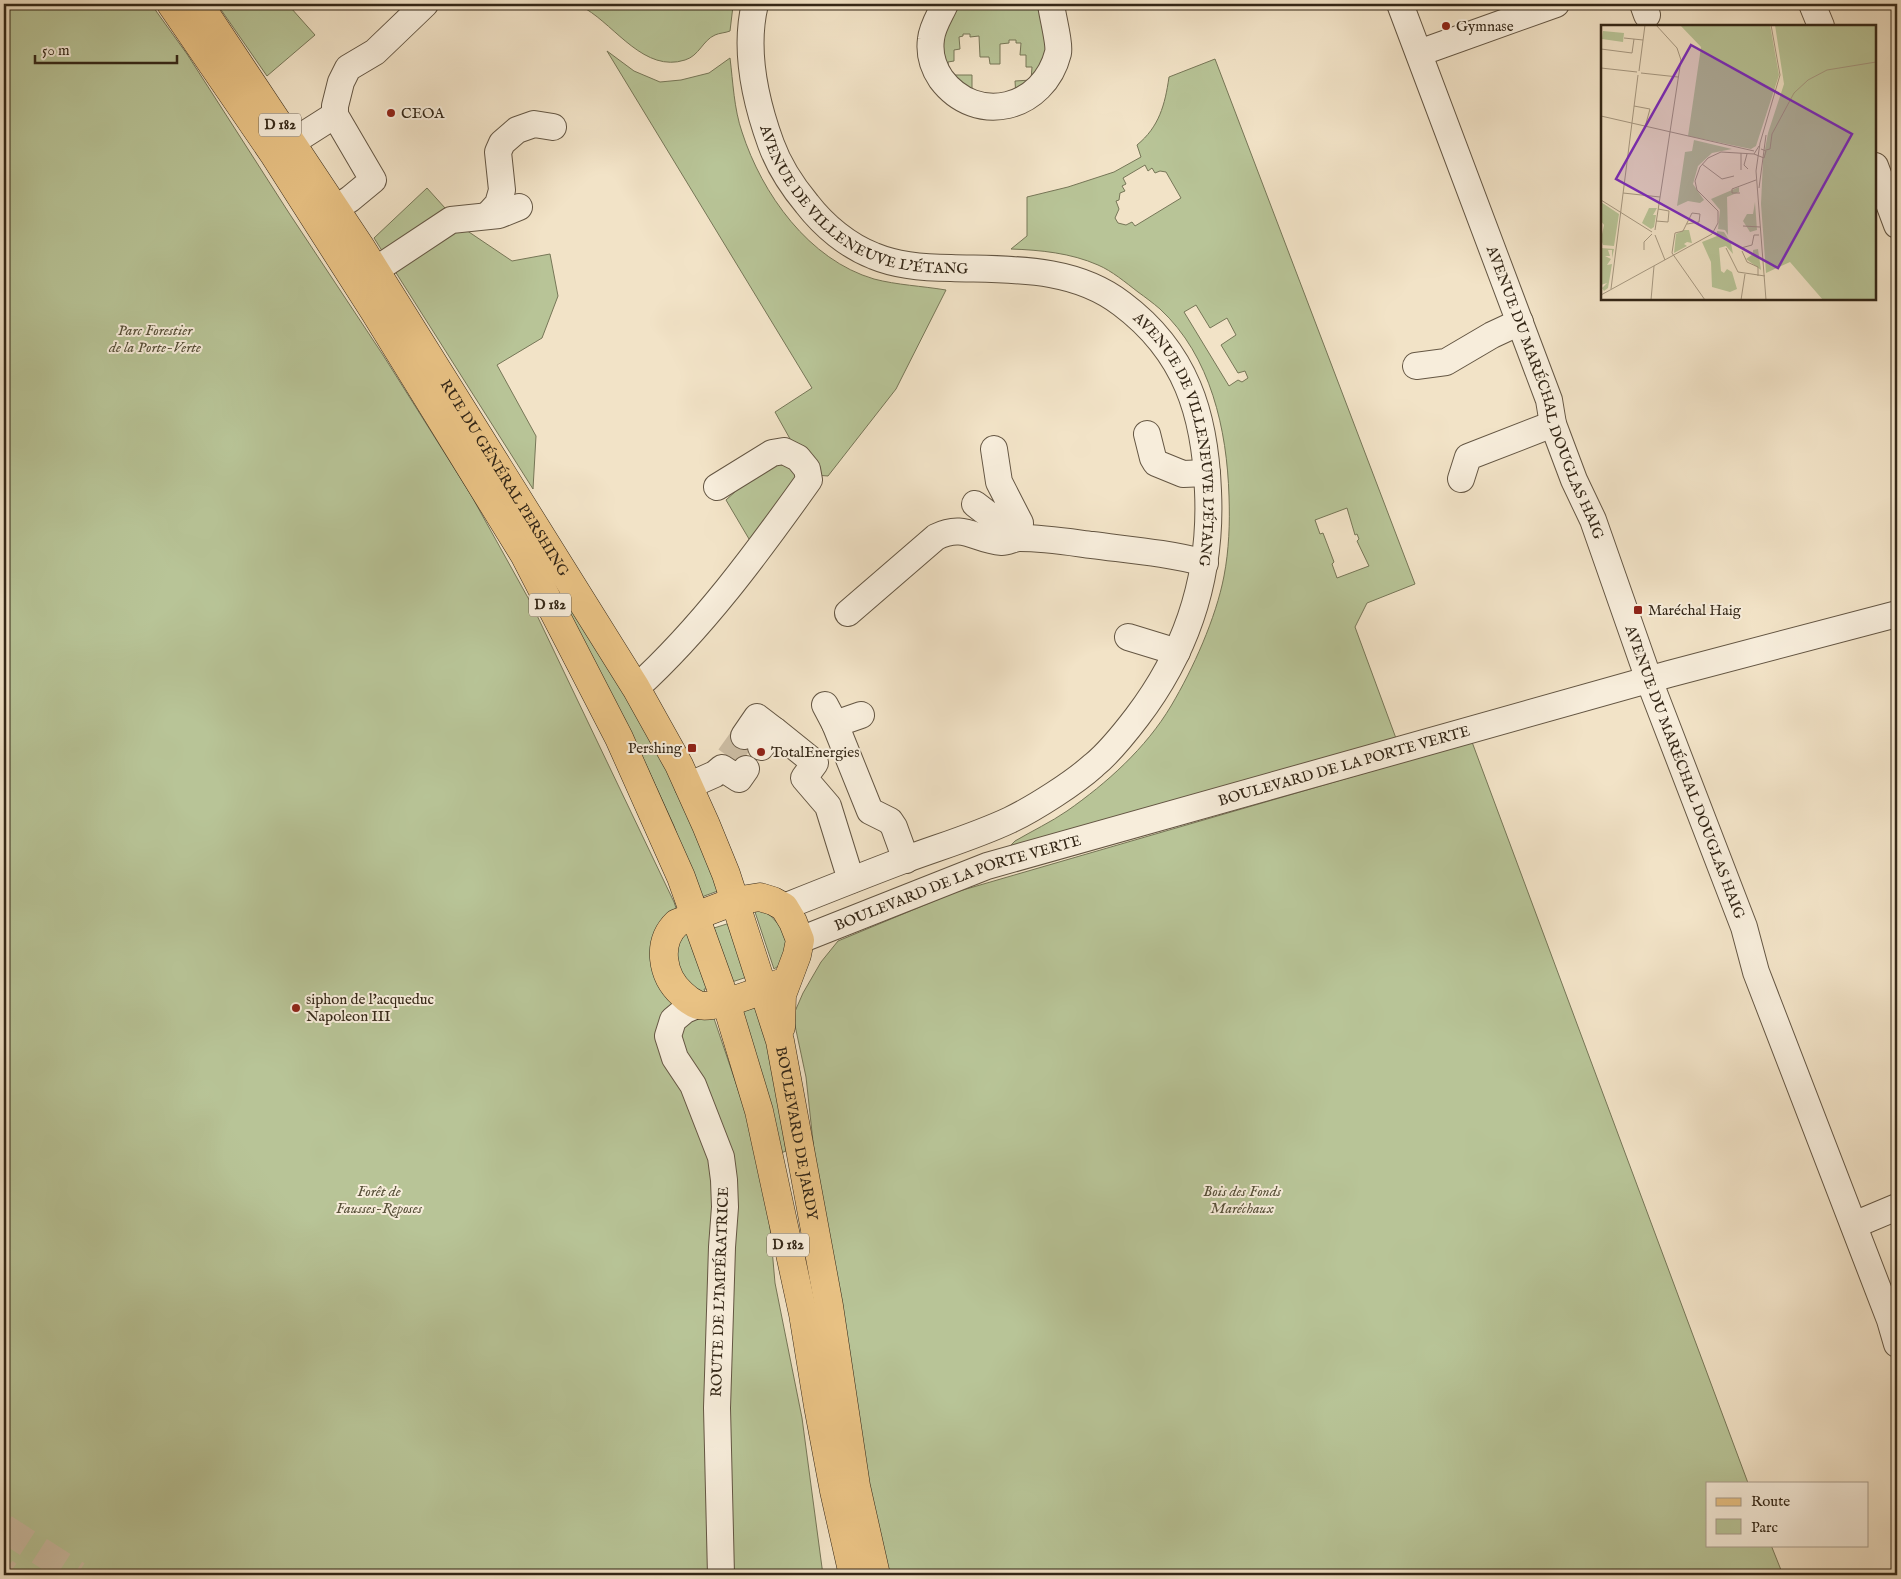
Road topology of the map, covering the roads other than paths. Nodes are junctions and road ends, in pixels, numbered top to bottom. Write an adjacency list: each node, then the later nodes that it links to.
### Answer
1 (171, 4): 20 (main road, RUE DU GÉNÉRAL PERSHING / D 182)
2 (199, 4): 14 (main road, RUE DU GÉNÉRAL PERSHING / D 182)
3 (425, 4): 12 (street)
4 (755, 4): 26 (street, AVENUE DE VILLENEUVE L'ÉTANG)
5 (945, 4): 6 (street)
6 (1051, 4)
7 (1400, 4): 11 (street, AVENUE DU MARÉCHAL DOUGLAS HAIG)
8 (1556, 4): 11 (street)
9 (1812, 4): 10 (street)
10 (1821, 25)
11 (1419, 53): 21 (street, AVENUE DU MARÉCHAL DOUGLAS HAIG)
12 (335, 115): 14 (street); 17 (street)
13 (552, 127): 18 (street)
14 (292, 142): 17 (main road, RUE DU GÉNÉRAL PERSHING / D 182)
15 (1876, 169): 19 (street)
16 (519, 207): 18 (street)
17 (335, 209): 20 (main road, RUE DU GÉNÉRAL PERSHING / D 182)
18 (487, 216): 20 (street)
19 (1897, 225)
20 (365, 277): 37 (main road, RUE DU GÉNÉRAL PERSHING / D 182); 46 (main road, RUE DU GÉNÉRAL PERSHING / D 182)
21 (1520, 322): 22 (street); 23 (street, AVENUE DU MARÉCHAL DOUGLAS HAIG)
22 (1416, 366)
23 (1553, 424): 27 (street); 36 (street, AVENUE DU MARÉCHAL DOUGLAS HAIG)
24 (1147, 434): 26 (street)
25 (994, 448): 30 (street)
26 (1207, 474): 31 (street, AVENUE DE VILLENEUVE L'ÉTANG)
27 (1461, 479)
28 (717, 487): 37 (street)
29 (975, 504): 30 (street)
30 (1019, 538): 31 (street); 32 (street)
31 (1205, 563): 35 (street, AVENUE DE VILLENEUVE L'ÉTANG)
32 (848, 613)
33 (1897, 614): 36 (street, BOULEVARD DE LA PORTE VERTE)
34 (1128, 637): 35 (street)
35 (1177, 652): 42 (street, AVENUE DE VILLENEUVE L'ÉTANG)
36 (1649, 680): 47 (street, BOULEVARD DE LA PORTE VERTE); 52 (street, AVENUE DU MARÉCHAL DOUGLAS HAIG)
37 (636, 688): 41 (main road, RUE DU GÉNÉRAL PERSHING / D 182)
38 (861, 715): 42 (street)
39 (760, 738): 43 (street)
40 (733, 765): 41 (street)
41 (688, 786): 44 (main road, RUE DU GÉNÉRAL PERSHING / D 182)
42 (906, 860): 43 (street, AVENUE DE VILLENEUVE L'ÉTANG)
43 (851, 880): 45 (street, AVENUE DE VILLENEUVE L'ÉTANG)
44 (735, 902): 45 (main road); 46 (main road); 48 (main road, D 182)
45 (784, 907): 47 (main road)
46 (694, 916): 49 (main road, BOULEVARD DE JARDY / D 182); 50 (main road)
47 (800, 940): 48 (main road)
48 (775, 985): 49 (main road); 56 (main road, BOULEVARD DE JARDY / D 182)
49 (726, 1002): 50 (main road); 55 (main road, BOULEVARD DE JARDY / D 182)
50 (697, 1005): 54 (street, ROUTE DE L'IMPÉRATRICE)
51 (1897, 1207): 52 (street)
52 (1854, 1225): 53 (street, AVENUE DU MARÉCHAL DOUGLAS HAIG)
53 (1897, 1344)
54 (721, 1575)
55 (853, 1575)
56 (876, 1575)

